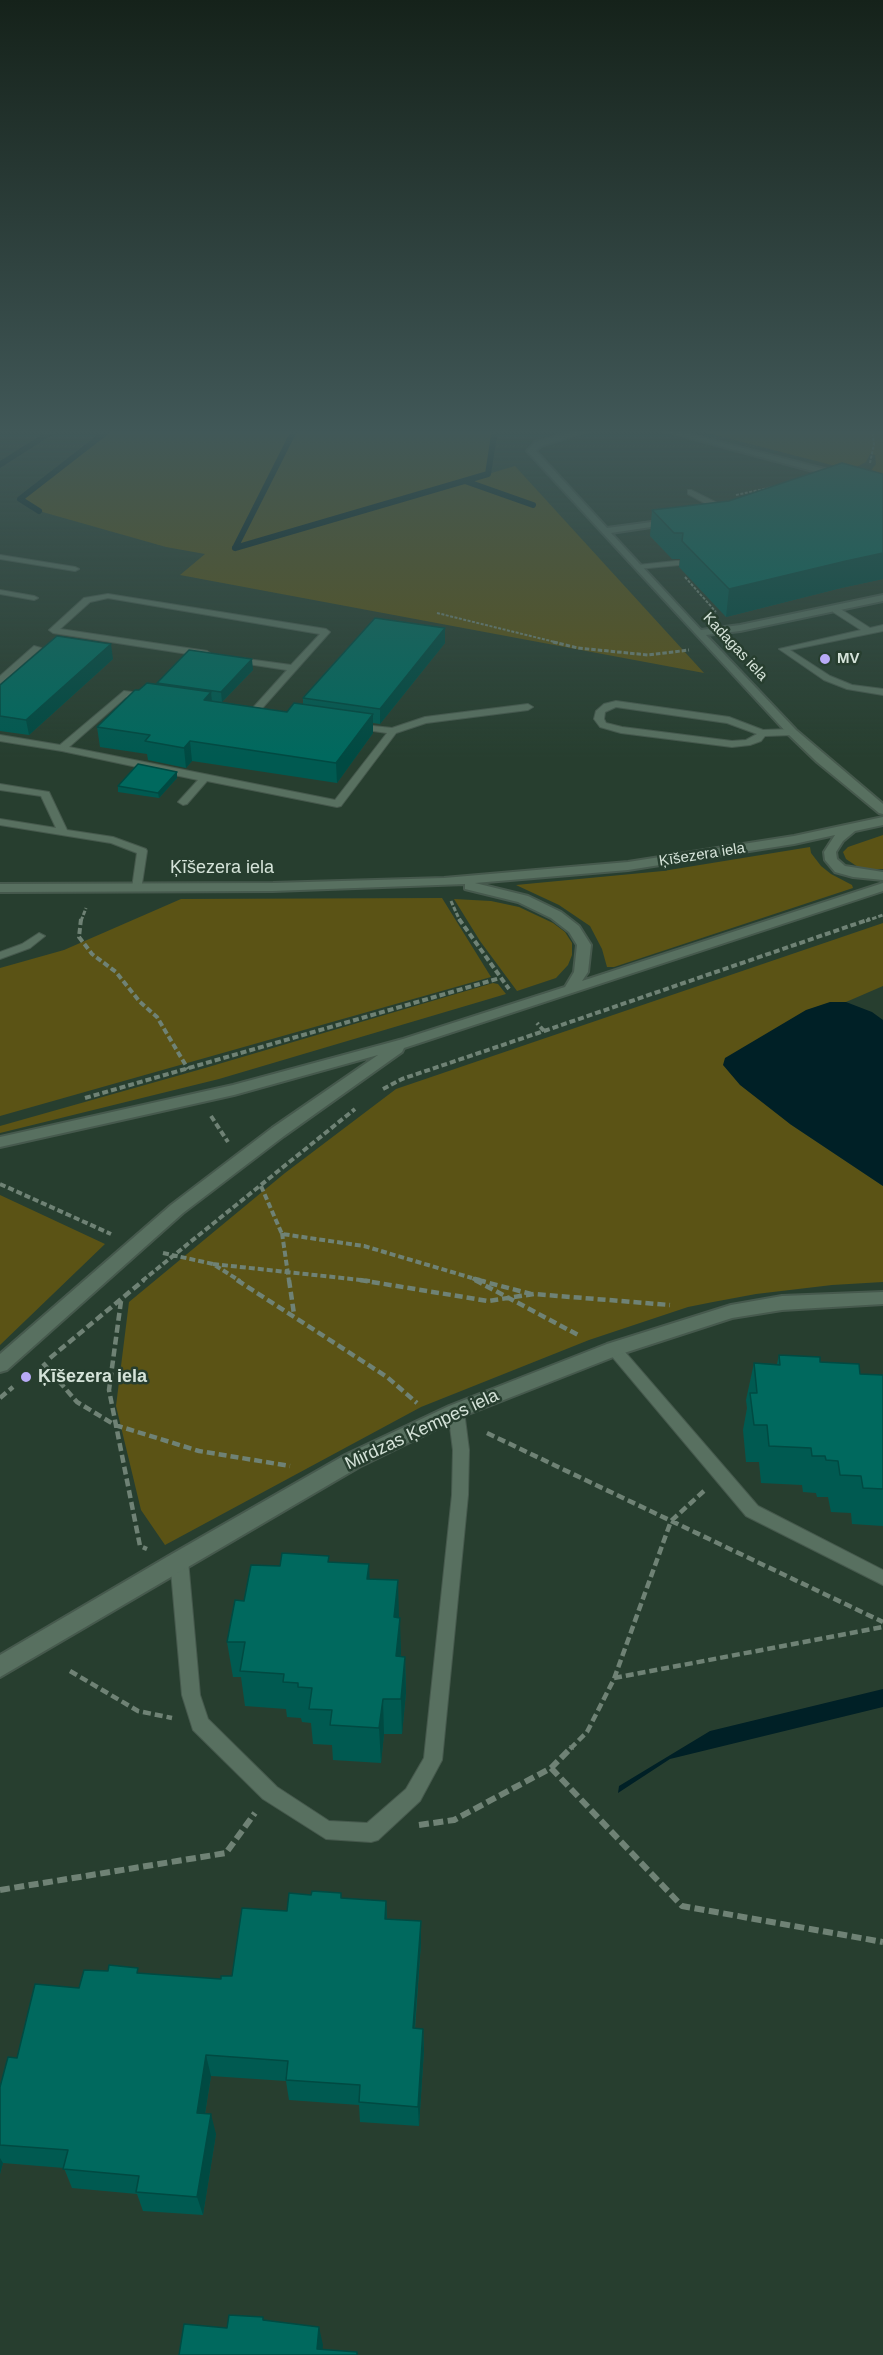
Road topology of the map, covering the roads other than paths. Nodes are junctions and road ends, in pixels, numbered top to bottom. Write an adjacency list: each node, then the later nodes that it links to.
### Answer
1 (611, 539): 4 (street, Kadagas iela)
2 (0, 557): 5 (lane)
3 (676, 563): 4 (lane)
4 (638, 567): 12 (street, Kadagas iela)
5 (75, 569)
6 (0, 591): 7 (lane)
7 (34, 598)
8 (883, 598): 9 (street)
9 (836, 610): 11 (lane); 12 (street)
10 (883, 628): 11 (lane)
11 (868, 631): 18 (lane)
12 (700, 633): 26 (street, Kadagas iela)
13 (38, 648): 17 (lane)
14 (213, 655): 16 (lane)
15 (225, 657): 16 (lane)
16 (293, 668): 22 (lane)
17 (0, 681)
18 (883, 692)
19 (159, 699): 29 (lane)
20 (528, 707): 25 (lane)
21 (242, 710): 22 (lane)
22 (254, 712): 23 (lane)
23 (266, 713)
24 (347, 725): 25 (lane)
25 (393, 731): 30 (lane)
26 (792, 732): 27 (lane); 33 (street, Kadagas iela)
27 (762, 733): 27 (lane)
28 (0, 738): 29 (lane)
29 (62, 748): 30 (lane)
30 (205, 778): 32 (lane)
31 (0, 787): 37 (lane)
32 (183, 802)
33 (883, 810)
34 (883, 821): 36 (street, Ķīšezera iela)
35 (0, 822): 37 (lane)
36 (851, 829): 38 (street); 39 (street, Ķīšezera iela)
37 (63, 832): 42 (lane)
38 (883, 876)
39 (444, 882): 42 (street, Ķīšezera iela); 45 (street, Ķīšezera iela)
40 (883, 886): 45 (street)
41 (0, 888): 42 (street, Ķīšezera iela)
42 (137, 888)
43 (39, 936): 44 (lane)
44 (0, 956)
45 (570, 990): 46 (street)
46 (408, 1042): 47 (street); 50 (street)
47 (0, 1142)
48 (883, 1298): 49 (street, Mirdzas Ķempes iela)
49 (614, 1349): 51 (street, Mirdzas Ķempes iela); 53 (lane)
50 (0, 1365)
51 (456, 1411): 52 (street, Mirdzas Ķempes iela); 52 (lane)
52 (179, 1560): 54 (street, Mirdzas Ķempes iela)
53 (883, 1578)
54 (0, 1667)

